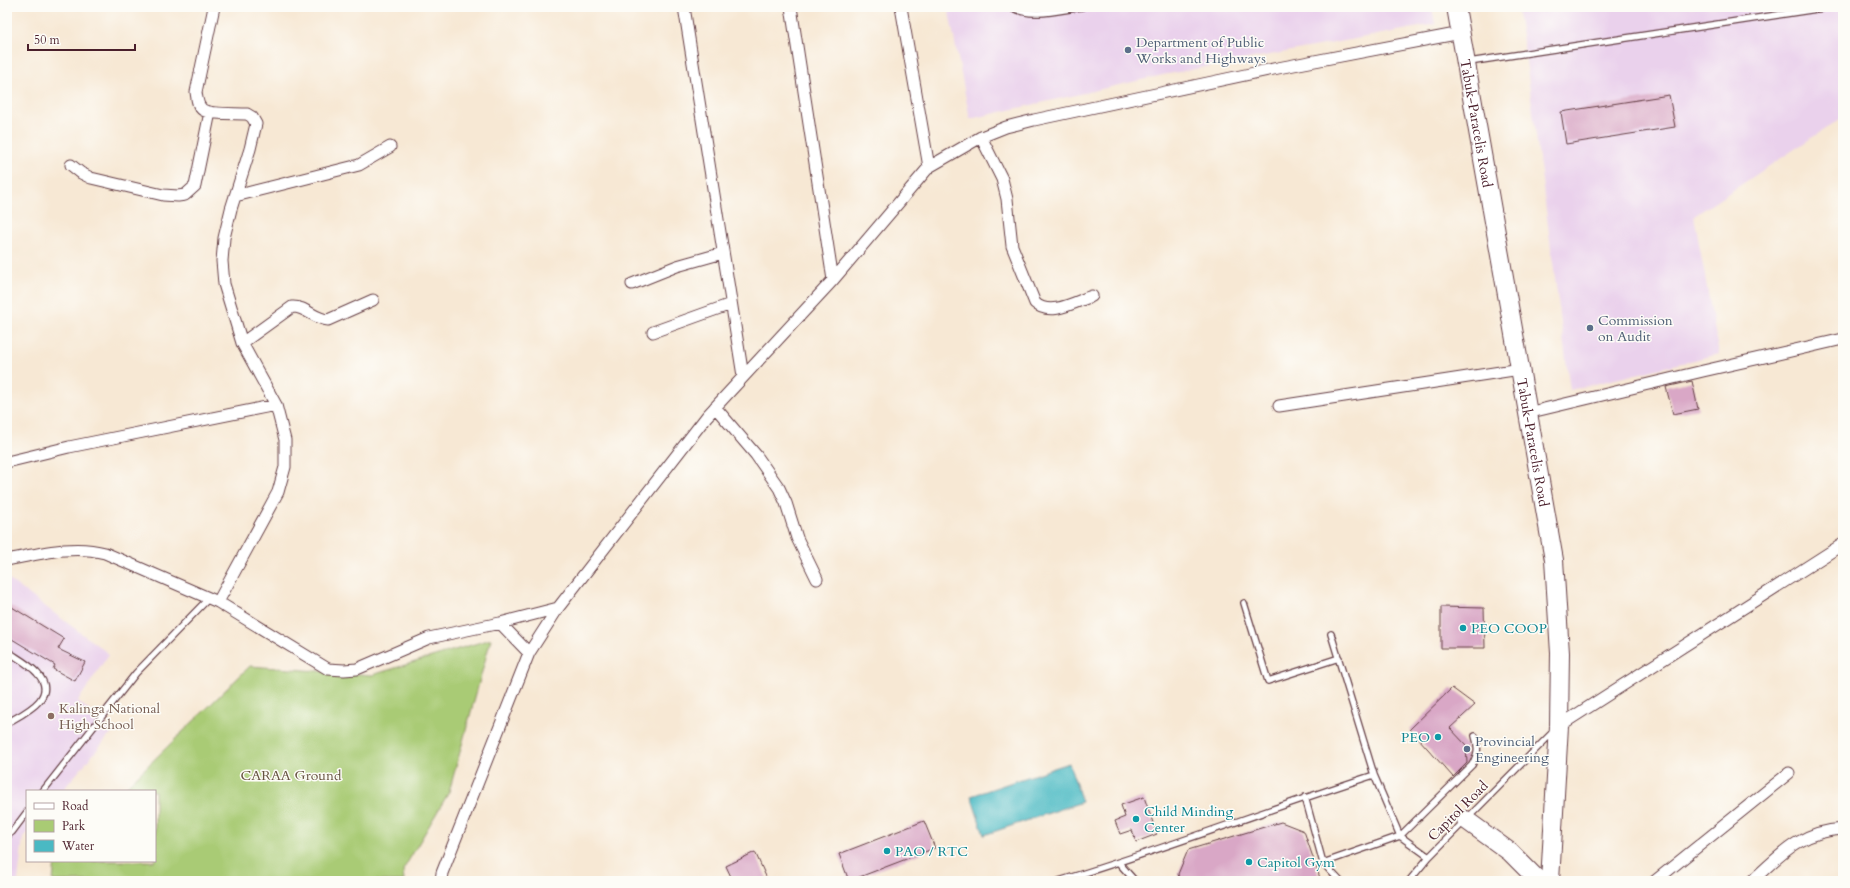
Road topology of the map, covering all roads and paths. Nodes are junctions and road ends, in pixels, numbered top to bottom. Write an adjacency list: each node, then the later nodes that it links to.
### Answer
1 (214, 7): 11 (street)
2 (684, 7): 17 (street)
3 (790, 7): 18 (street)
4 (901, 7): 15 (street)
5 (1011, 7): 6 (lane)
6 (1082, 7)
7 (1456, 7): 9 (main road, Tabuk-Paracelis Road)
8 (1830, 7): 10 (lane)
9 (1461, 33): 10 (main road, Tabuk-Paracelis Road); 12 (street)
10 (1466, 62): 26 (main road, Tabuk-Paracelis Road)
11 (210, 112): 14 (street); 16 (street)
12 (981, 137): 15 (street); 20 (street)
13 (390, 147): 16 (street)
14 (71, 164)
15 (929, 166): 18 (street)
16 (235, 196): 25 (street)
17 (723, 253): 19 (street); 22 (street)
18 (833, 280): 27 (street)
19 (632, 284)
20 (1092, 296)
21 (373, 300): 25 (street)
22 (731, 304): 23 (street); 27 (street)
23 (653, 332)
24 (1843, 340): 31 (street)
25 (242, 343): 28 (street)
26 (1520, 369): 29 (street); 31 (main road, Tabuk-Paracelis Road)
27 (743, 376): 30 (street)
28 (276, 406): 32 (street); 36 (street)
29 (1279, 406)
30 (715, 407): 35 (street); 38 (street)
31 (1528, 413): 45 (main road, Tabuk-Paracelis Road)
32 (7, 462)
33 (1843, 544): 45 (street)
34 (7, 560): 36 (street)
35 (817, 580)
36 (213, 600): 39 (street); 49 (lane)
37 (1244, 603): 43 (lane)
38 (558, 608): 39 (street); 42 (street)
39 (500, 623): 42 (street)
40 (1331, 634): 43 (lane)
41 (7, 651): 44 (lane)
42 (529, 653): 59 (street)
43 (1339, 658): 48 (lane)
44 (7, 723)
45 (1559, 726): 52 (lane, Capitol Road); 65 (main road, Tabuk-Paracelis Road)
46 (1475, 736): 55 (lane)
47 (1789, 773): 66 (street)
48 (1374, 775): 50 (lane); 55 (lane)
49 (44, 790)
50 (1305, 797): 57 (lane); 58 (lane)
51 (26, 813): 54 (lane)
52 (1466, 820): 56 (lane, Capitol Road); 64 (main road)
53 (1843, 829): 67 (street)
54 (7, 836)
55 (1400, 836): 56 (lane); 58 (lane)
56 (1428, 857): 63 (lane, Capitol Road)
57 (1119, 863): 60 (lane); 61 (lane)
58 (1323, 863): 62 (lane)
59 (441, 881)
60 (1058, 881)
61 (1135, 881)
62 (1340, 881)
63 (1409, 881)
64 (1539, 881)
65 (1550, 881)
66 (1656, 881)
67 (1752, 881)

